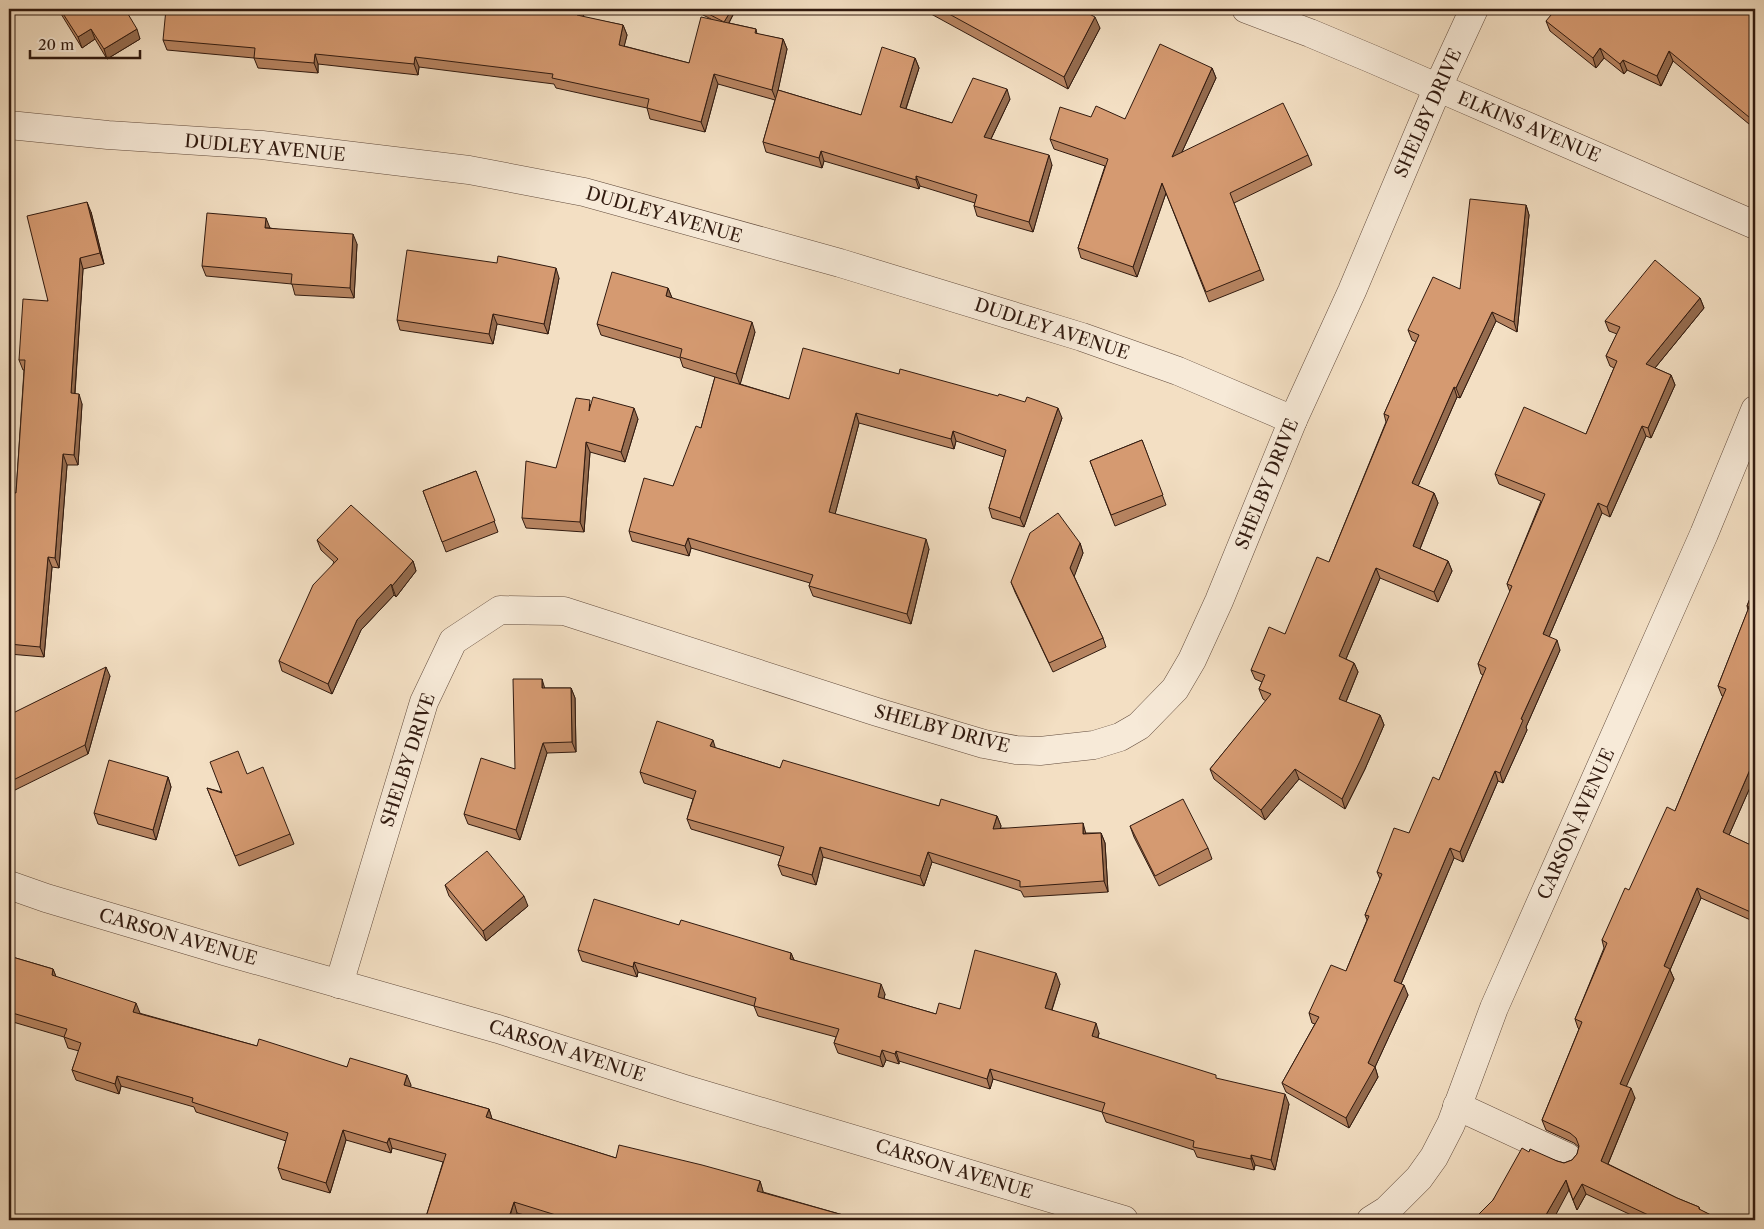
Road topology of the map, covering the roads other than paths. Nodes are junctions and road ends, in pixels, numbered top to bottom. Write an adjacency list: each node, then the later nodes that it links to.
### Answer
1 (1246, 9): 3 (street, ELKINS AVENUE)
2 (1474, 9): 3 (street, SHELBY DRIVE)
3 (1438, 87): 5 (street, ELKINS AVENUE); 7 (street, SHELBY DRIVE)
4 (9, 124): 7 (street, DUDLEY AVENUE)
5 (1755, 225)
6 (1755, 410): 10 (street, CARSON AVENUE)
7 (1292, 420): 9 (street, SHELBY DRIVE)
8 (9, 885): 9 (street, CARSON AVENUE)
9 (339, 984): 12 (street, CARSON AVENUE)
10 (1457, 1106): 11 (street); 13 (street, CARSON AVENUE)
11 (1567, 1157)
12 (1124, 1220)
13 (1371, 1220)

